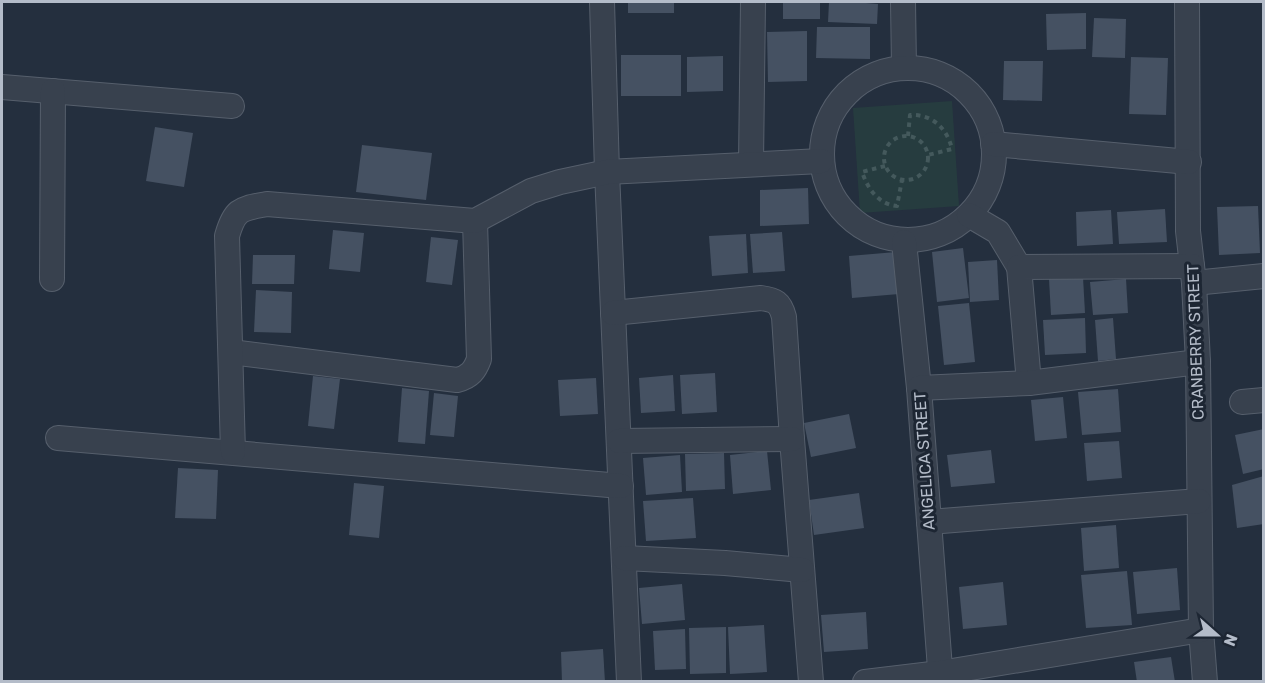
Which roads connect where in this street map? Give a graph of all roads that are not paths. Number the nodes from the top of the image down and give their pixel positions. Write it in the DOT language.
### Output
graph roads {
  1 [pos="602,2"];
  2 [pos="753,2"];
  3 [pos="903,2"];
  4 [pos="1187,2"];
  5 [pos="904,68"];
  6 [pos="2,87"];
  7 [pos="53,91"];
  8 [pos="232,106"];
  9 [pos="993,144"];
  10 [pos="821,160"];
  11 [pos="1189,162"];
  12 [pos="751,164"];
  13 [pos="607,172"];
  14 [pos="969,215"];
  15 [pos="475,221"];
  16 [pos="904,242"];
  17 [pos="1019,267"];
  18 [pos="1193,274"];
  19 [pos="1263,276"];
  20 [pos="52,279"];
  21 [pos="613,313"];
  22 [pos="231,352"];
  23 [pos="1198,362"];
  24 [pos="1029,383"];
  25 [pos="919,388"];
  26 [pos="58,438"];
  27 [pos="792,439"];
  28 [pos="619,441"];
  29 [pos="233,452"];
  30 [pos="621,486"];
  31 [pos="1199,501"];
  32 [pos="929,522"];
  33 [pos="624,558"];
  34 [pos="802,570"];
  35 [pos="1201,630"];
  36 [pos="940,677"];
  37 [pos="630,681"];
  38 [pos="811,681"];
  39 [pos="865,681"];
  40 [pos="1205,681"];
  1 -- 13 [label="street"];
  2 -- 12 [label="street"];
  3 -- 5 [label="street"];
  4 -- 11 [label="street, CRANBERRY STREET"];
  5 -- 9 [label="street"];
  5 -- 10 [label="street"];
  6 -- 7 [label="street"];
  7 -- 8 [label="street"];
  7 -- 20 [label="street"];
  9 -- 11 [label="street"];
  9 -- 14 [label="street"];
  10 -- 12 [label="street"];
  10 -- 16 [label="street"];
  11 -- 18 [label="street, CRANBERRY STREET"];
  12 -- 13 [label="street"];
  13 -- 15 [label="street"];
  13 -- 21 [label="street"];
  14 -- 16 [label="street"];
  14 -- 17 [label="street"];
  15 -- 22 [label="street"];
  15 -- 22 [label="street"];
  16 -- 25 [label="street, ANGELICA STREET"];
  17 -- 18 [label="street"];
  17 -- 24 [label="street"];
  18 -- 19 [label="street"];
  18 -- 23 [label="street, CRANBERRY STREET"];
  21 -- 27 [label="street"];
  21 -- 28 [label="street"];
  22 -- 29 [label="street"];
  23 -- 24 [label="street"];
  23 -- 31 [label="street, CRANBERRY STREET"];
  24 -- 25 [label="street"];
  25 -- 32 [label="street, ANGELICA STREET"];
  26 -- 29 [label="street"];
  27 -- 28 [label="street"];
  27 -- 34 [label="street"];
  28 -- 30 [label="street"];
  29 -- 30 [label="street"];
  30 -- 33 [label="street"];
  31 -- 32 [label="street"];
  31 -- 35 [label="street, CRANBERRY STREET"];
  32 -- 36 [label="street, ANGELICA STREET"];
  33 -- 34 [label="street"];
  33 -- 37 [label="street"];
  34 -- 38 [label="street"];
  35 -- 36 [label="street"];
  35 -- 40 [label="street, CRANBERRY STREET"];
  36 -- 39 [label="street"];
}
